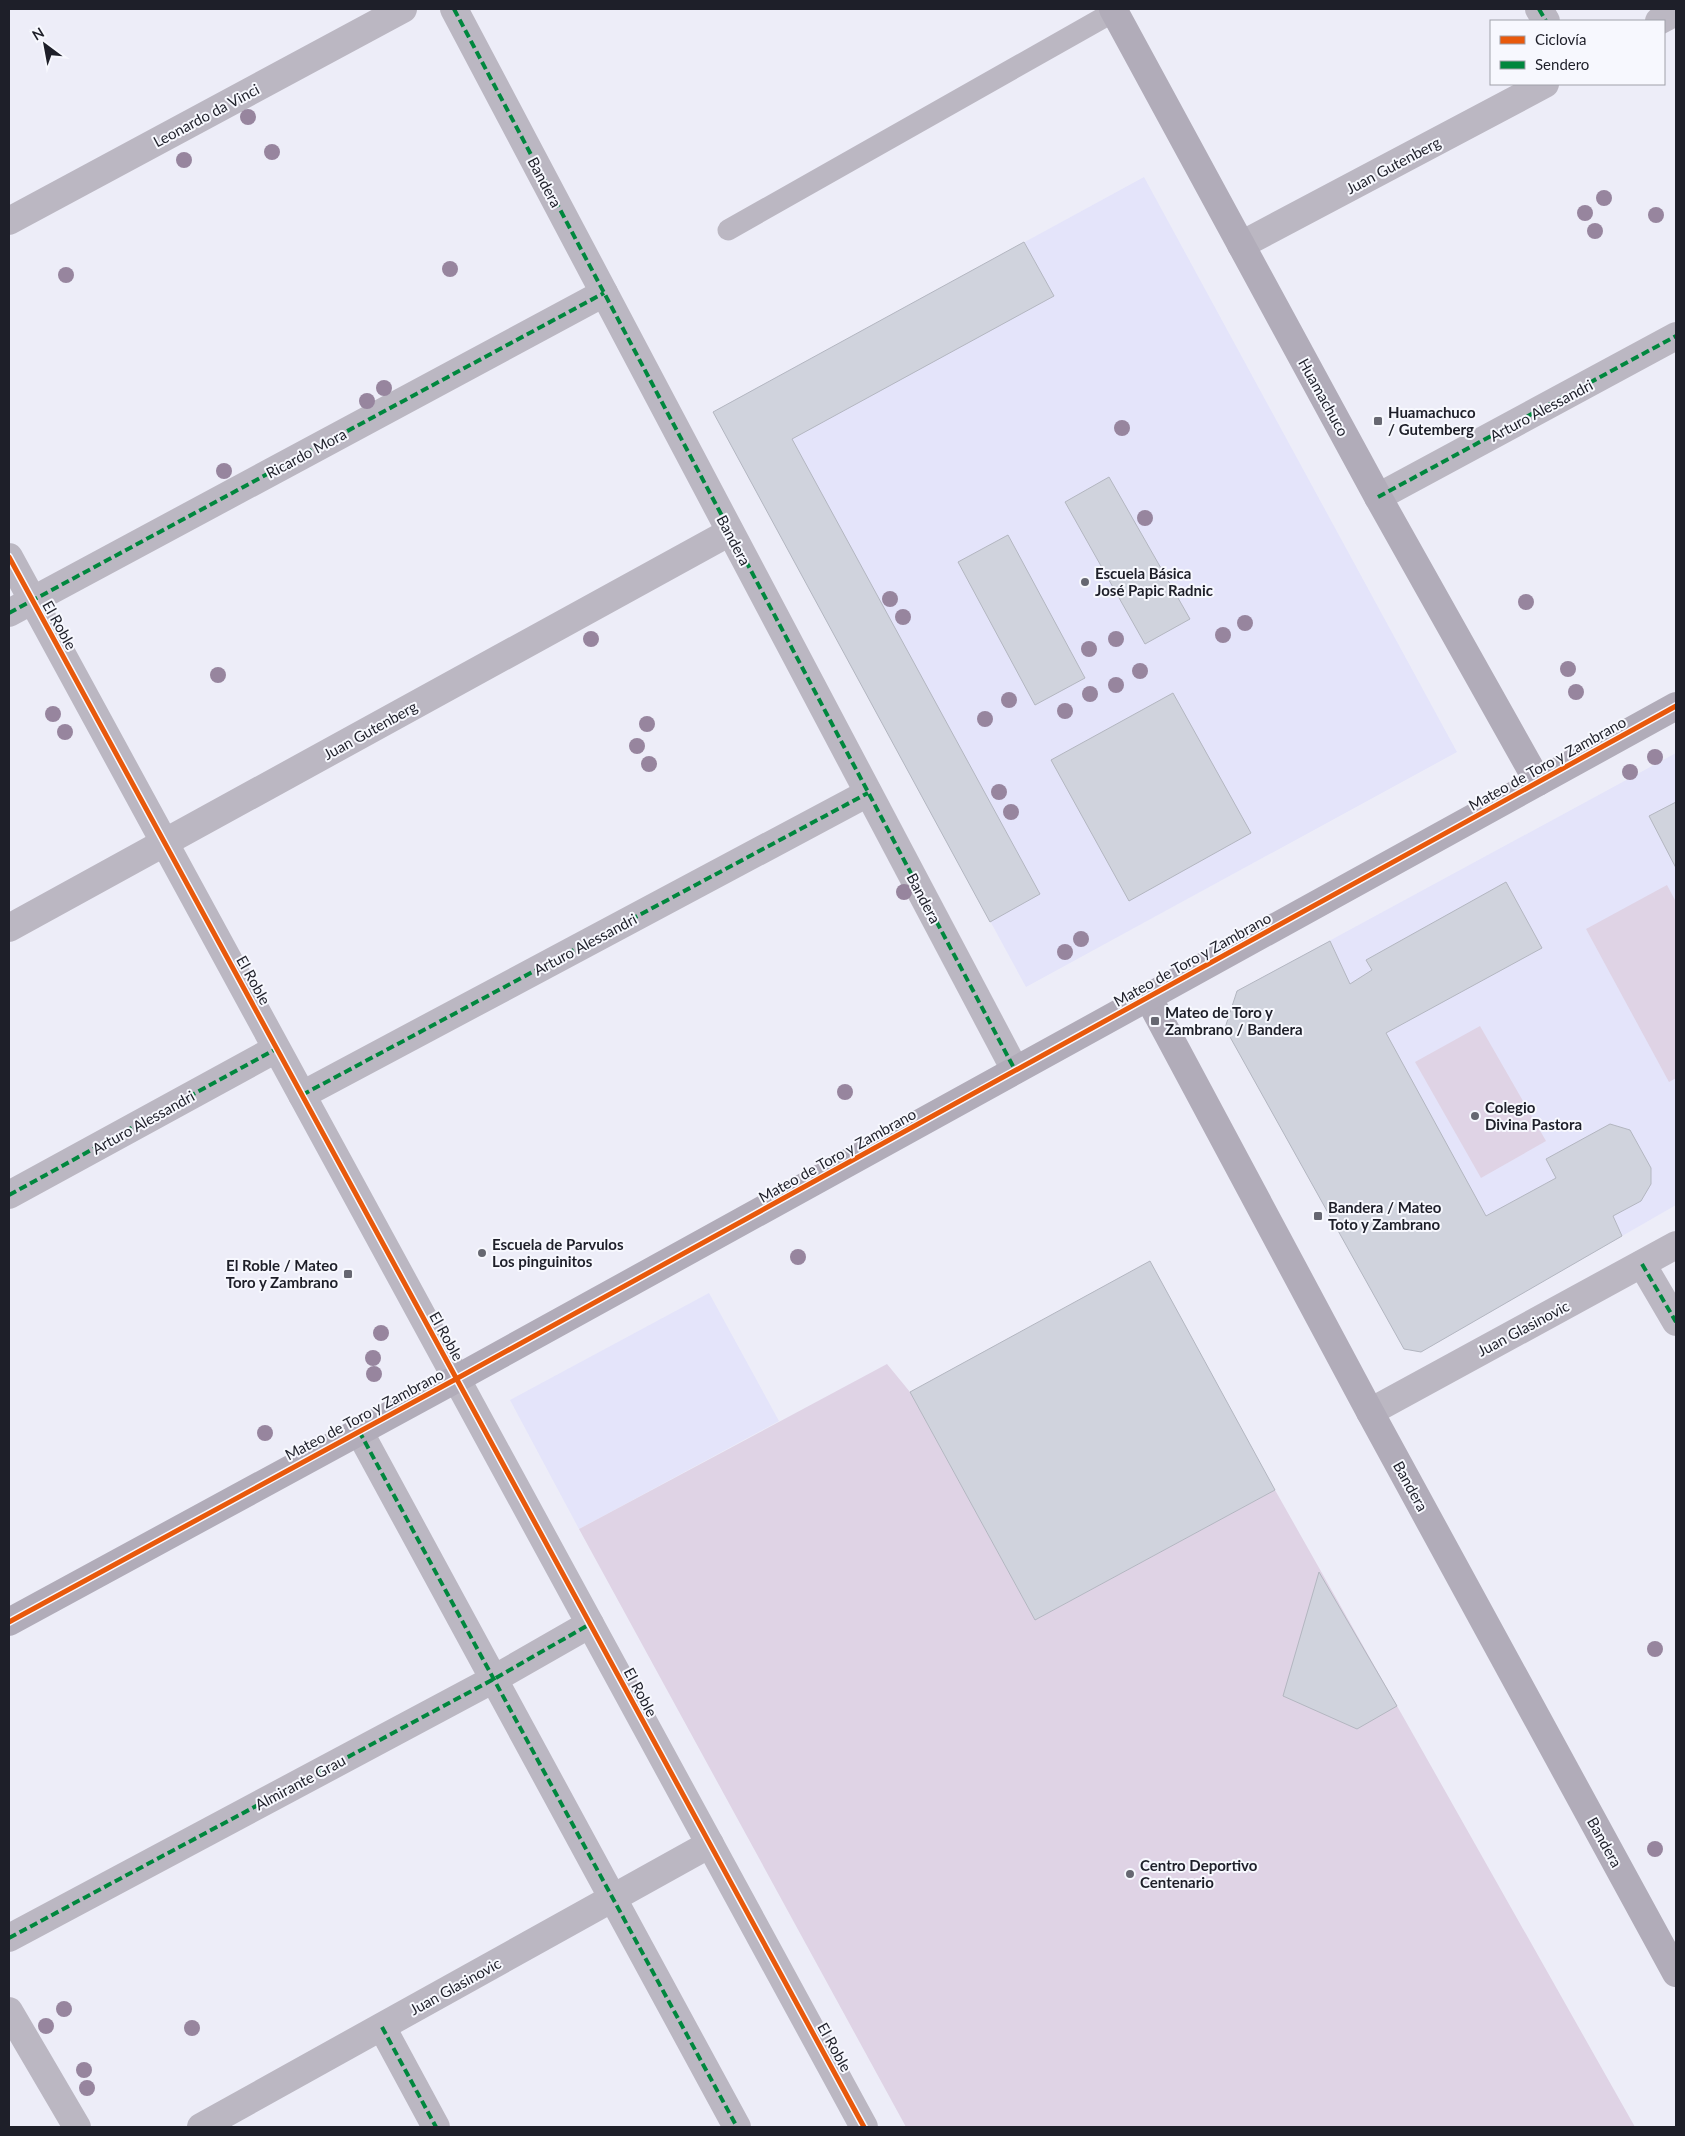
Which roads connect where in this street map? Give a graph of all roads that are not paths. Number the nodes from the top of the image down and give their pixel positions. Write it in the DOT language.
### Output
graph roads {
  1 [pos="403,9"];
  2 [pos="454,9"];
  3 [pos="1539,9"];
  4 [pos="1114,10"];
  5 [pos="1676,12"];
  6 [pos="1545,20"];
  7 [pos="1661,20"];
  8 [pos="1543,85"];
  9 [pos="9,221"];
  10 [pos="728,230"];
  11 [pos="1241,246"];
  12 [pos="604,293"];
  13 [pos="1676,336"];
  14 [pos="1378,497"];
  15 [pos="730,532"];
  16 [pos="9,557"];
  17 [pos="32,600"];
  18 [pos="9,613"];
  19 [pos="1676,706"];
  20 [pos="1538,782"];
  21 [pos="868,793"];
  22 [pos="165,843"];
  23 [pos="9,928"];
  24 [pos="1148,997"];
  25 [pos="276,1048"];
  26 [pos="1016,1070"];
  27 [pos="302,1095"];
  28 [pos="9,1195"];
  29 [pos="1676,1245"];
  30 [pos="1642,1264"];
  31 [pos="1676,1322"];
  32 [pos="456,1379"];
  33 [pos="1370,1412"];
  34 [pos="359,1431"];
  35 [pos="9,1622"];
  36 [pos="590,1624"];
  37 [pos="494,1679"];
  38 [pos="710,1844"];
  39 [pos="613,1898"];
  40 [pos="9,1938"];
  41 [pos="1674,1966"];
  42 [pos="9,2011"];
  43 [pos="382,2027"];
  44 [pos="77,2127"];
  45 [pos="200,2127"];
  46 [pos="436,2127"];
  47 [pos="738,2127"];
  48 [pos="864,2127"];
  1 -- 9 [label="street, Leonardo da Vinci"];
  2 -- 12 [label="street, Bandera"];
  3 -- 6 [label="street"];
  4 -- 10 [label="lane"];
  4 -- 11 [label="street, Huamachuco"];
  5 -- 7 [label="street"];
  8 -- 11 [label="street, Juan Gutenberg"];
  11 -- 14 [label="street, Huamachuco"];
  12 -- 15 [label="street, Bandera"];
  12 -- 17 [label="street, Ricardo Mora"];
  13 -- 14 [label="street, Arturo Alessandri"];
  14 -- 20 [label="street, Huamachuco"];
  15 -- 21 [label="street, Bandera"];
  15 -- 22 [label="street, Juan Gutenberg"];
  16 -- 17 [label="street, El Roble"];
  17 -- 18 [label="street, Ricardo Mora"];
  17 -- 22 [label="street, El Roble"];
  19 -- 20 [label="street, Mateo de Toro y Zambrano"];
  20 -- 24 [label="street, Mateo de Toro y Zambrano"];
  21 -- 26 [label="street, Bandera"];
  21 -- 27 [label="street, Arturo Alessandri"];
  22 -- 23 [label="street, Juan Gutenberg"];
  22 -- 25 [label="street, El Roble"];
  24 -- 26 [label="street, Mateo de Toro y Zambrano"];
  24 -- 33 [label="street, Bandera"];
  25 -- 27 [label="street, El Roble"];
  25 -- 28 [label="street, Arturo Alessandri"];
  26 -- 32 [label="street, Mateo de Toro y Zambrano"];
  27 -- 32 [label="street, El Roble"];
  29 -- 30 [label="street, Juan Glasinovic"];
  30 -- 31 [label="street"];
  30 -- 33 [label="street, Juan Glasinovic"];
  32 -- 34 [label="street, Mateo de Toro y Zambrano"];
  32 -- 36 [label="street, El Roble"];
  33 -- 41 [label="street, Bandera"];
  34 -- 35 [label="street, Mateo de Toro y Zambrano"];
  34 -- 37 [label="street"];
  36 -- 37 [label="street, Almirante Grau"];
  36 -- 38 [label="street, El Roble"];
  37 -- 39 [label="street"];
  37 -- 40 [label="street, Almirante Grau"];
  38 -- 39 [label="street, Juan Glasinovic"];
  38 -- 48 [label="street, El Roble"];
  39 -- 43 [label="street, Juan Glasinovic"];
  39 -- 47 [label="street"];
  42 -- 44 [label="street"];
  43 -- 45 [label="street, Juan Glasinovic"];
  43 -- 46 [label="street"];
}
